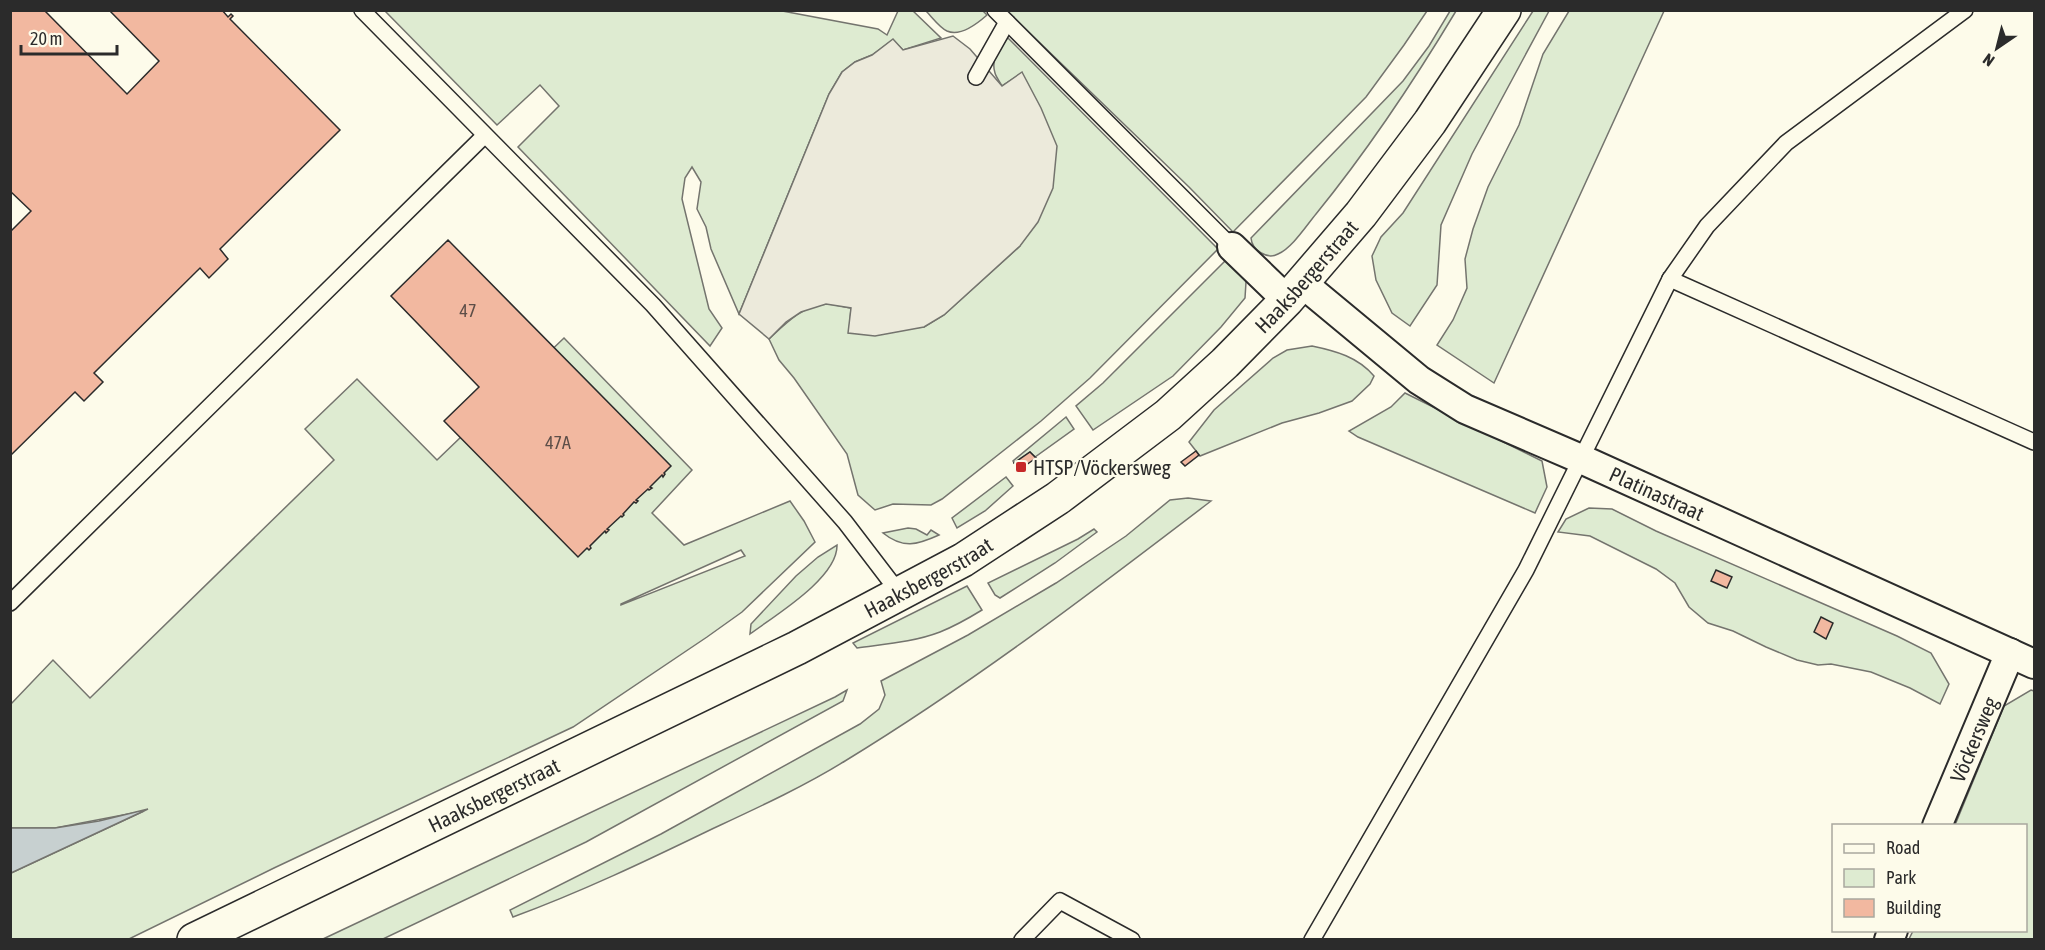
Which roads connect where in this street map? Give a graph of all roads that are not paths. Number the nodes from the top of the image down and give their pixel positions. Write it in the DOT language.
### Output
graph roads {
  1 [pos="362,10"];
  2 [pos="995,10"];
  3 [pos="1504,10"];
  4 [pos="1965,10"];
  5 [pos="1007,22"];
  6 [pos="976,77"];
  7 [pos="484,136"];
  8 [pos="1232,247"];
  9 [pos="1670,279"];
  10 [pos="1294,291"];
  11 [pos="2034,442"];
  12 [pos="1581,459"];
  13 [pos="900,594"];
  14 [pos="10,603"];
  15 [pos="2022,658"];
  16 [pos="1938,824"];
  17 [pos="194,939"];
  18 [pos="1022,939"];
  19 [pos="1132,939"];
  20 [pos="1312,939"];
  1 -- 7 [label="lane"];
  2 -- 5 [label="lane"];
  3 -- 10 [label="main road, Haaksbergerstraat"];
  4 -- 9 [label="lane"];
  5 -- 6 [label="lane"];
  5 -- 8 [label="lane"];
  7 -- 13 [label="lane"];
  7 -- 14 [label="lane"];
  8 -- 10 [label="street, Platinastraat"];
  9 -- 11 [label="lane"];
  9 -- 12 [label="lane"];
  10 -- 12 [label="street, Platinastraat"];
  10 -- 13 [label="main road, Haaksbergerstraat"];
  12 -- 15 [label="street, Platinastraat"];
  12 -- 20 [label="lane"];
  13 -- 17 [label="main road, Haaksbergerstraat"];
  15 -- 16 [label="street, Vöckersweg"];
  18 -- 19 [label="lane"];
}
